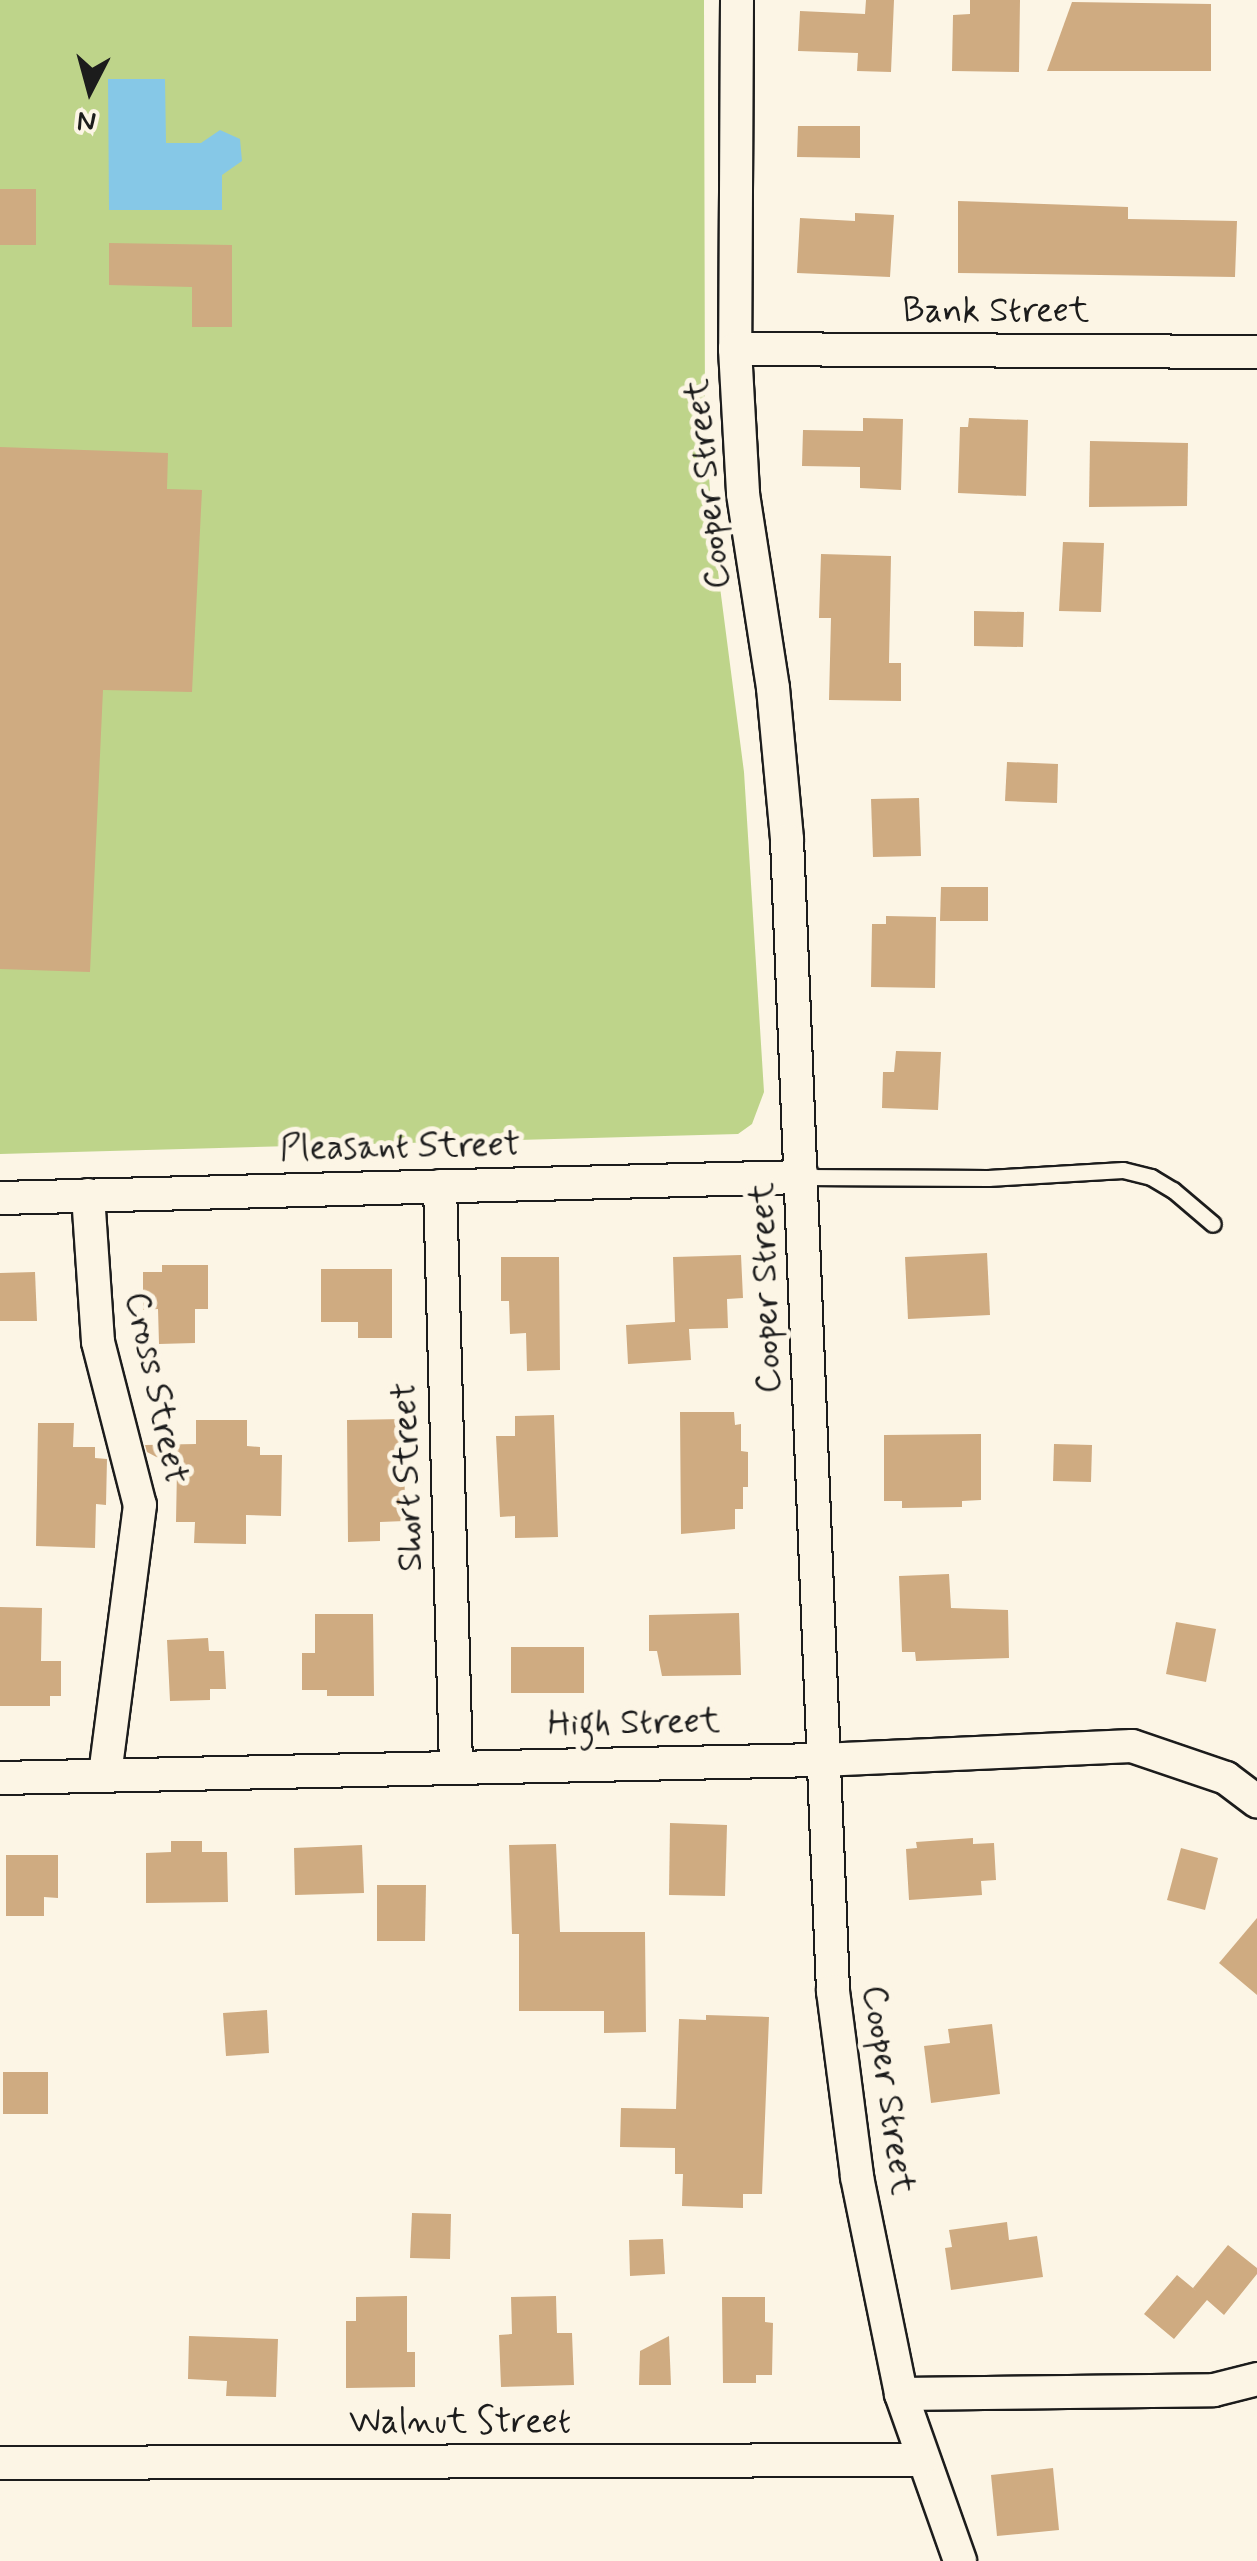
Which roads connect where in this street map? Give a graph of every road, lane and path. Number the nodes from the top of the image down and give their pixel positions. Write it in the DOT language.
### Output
graph roads {
  1 [pos="737,0"];
  2 [pos="735,349"];
  3 [pos="1257,352"];
  4 [pos="803,1177"];
  5 [pos="440,1186"];
  6 [pos="88,1195"];
  7 [pos="0,1198"];
  8 [pos="1213,1224"];
  9 [pos="821,1760"];
  10 [pos="456,1766"];
  11 [pos="106,1776"];
  12 [pos="0,1778"];
  13 [pos="1257,1801"];
  14 [pos="1257,2379"];
  15 [pos="901,2394"];
  16 [pos="921,2460"];
  17 [pos="0,2463"];
  18 [pos="960,2561"];
  1 -- 2 [label="street, Cooper Street"];
  2 -- 3 [label="street, Bank Street"];
  2 -- 4 [label="street, Cooper Street"];
  4 -- 5 [label="street, Pleasant Street"];
  4 -- 8 [label="lane"];
  4 -- 9 [label="street, Cooper Street"];
  5 -- 6 [label="street, Pleasant Street"];
  5 -- 10 [label="street, Short Street"];
  6 -- 7 [label="street, Pleasant Street"];
  6 -- 11 [label="street, Cross Street"];
  9 -- 10 [label="street, High Street"];
  9 -- 13 [label="street, High Street"];
  9 -- 15 [label="street, Cooper Street"];
  10 -- 11 [label="street, High Street"];
  11 -- 12 [label="street, High Street"];
  14 -- 15 [label="street"];
  15 -- 16 [label="street, Cooper Street"];
  16 -- 17 [label="street, Walnut Street"];
  16 -- 18 [label="street, Cooper Street"];
}
